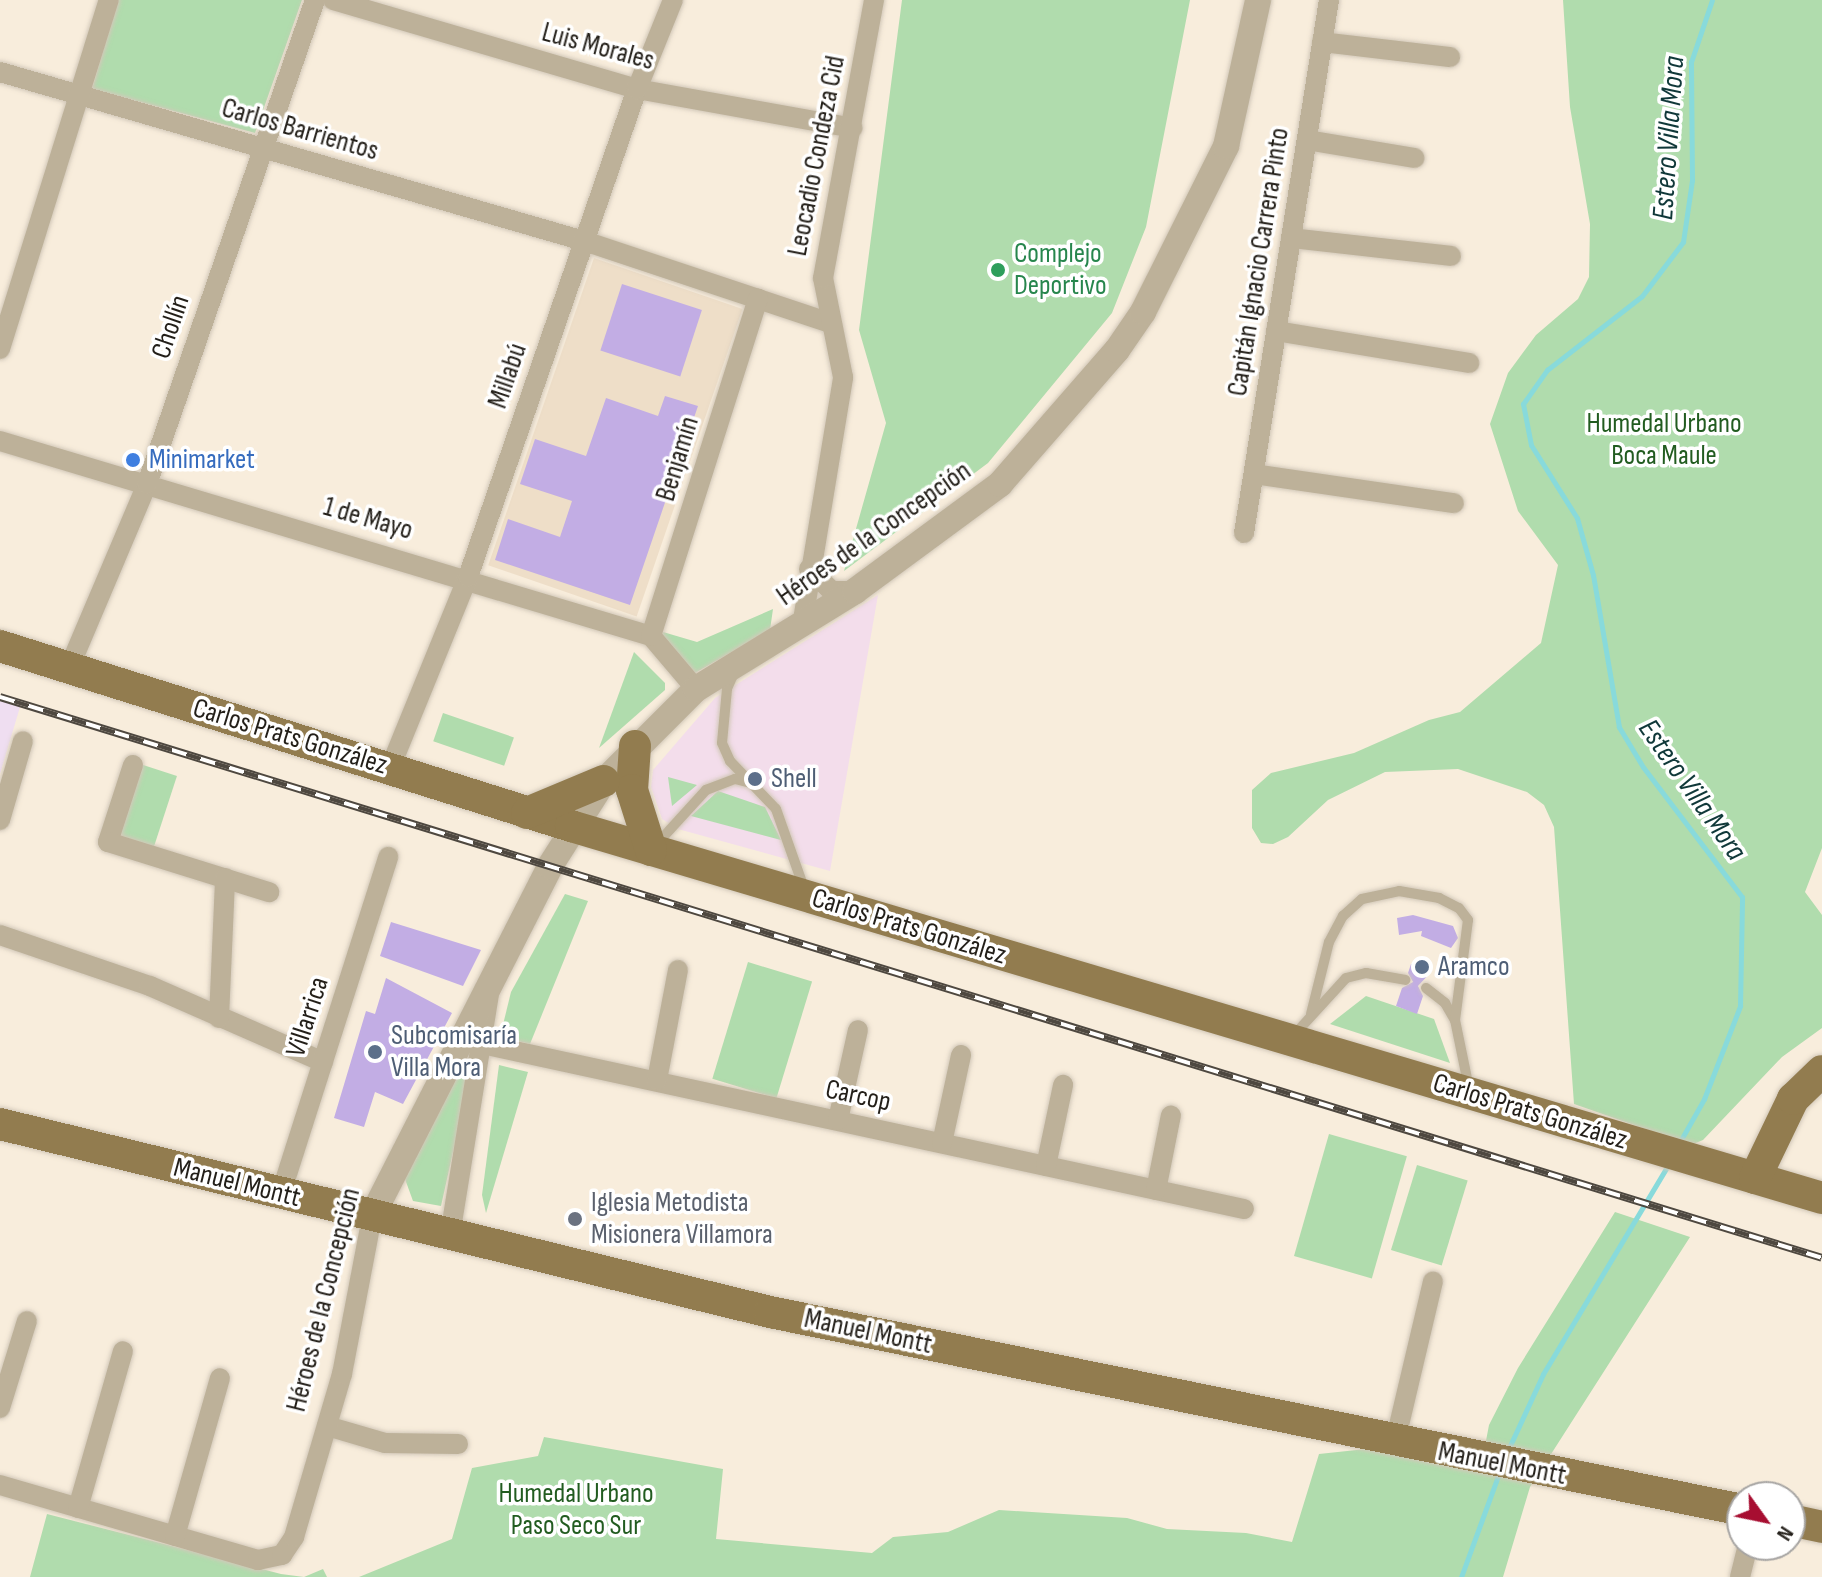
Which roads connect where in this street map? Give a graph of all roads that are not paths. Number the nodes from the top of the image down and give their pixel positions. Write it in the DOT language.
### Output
graph roads {
  1 [pos="109,0"];
  2 [pos="315,0"];
  3 [pos="333,0"];
  4 [pos="673,0"];
  5 [pos="874,0"];
  6 [pos="1258,0"];
  7 [pos="1329,0"];
  8 [pos="1322,42"];
  9 [pos="1450,57"];
  10 [pos="0,72"];
  11 [pos="637,89"];
  12 [pos="79,95"];
  13 [pos="853,128"];
  14 [pos="1307,140"];
  15 [pos="263,149"];
  16 [pos="1415,158"];
  17 [pos="1291,238"];
  18 [pos="584,241"];
  19 [pos="1451,256"];
  20 [pos="758,299"];
  21 [pos="830,323"];
  22 [pos="1276,331"];
  23 [pos="0,349"];
  24 [pos="1469,363"];
  25 [pos="0,441"];
  26 [pos="1254,474"];
  27 [pos="147,484"];
  28 [pos="1454,503"];
  29 [pos="1244,533"];
  30 [pos="809,569"];
  31 [pos="468,577"];
  32 [pos="855,591"];
  33 [pos="802,626"];
  34 [pos="651,636"];
  35 [pos="0,646"];
  36 [pos="740,660"];
  37 [pos="69,668"];
  38 [pos="696,689"];
  39 [pos="23,741"];
  40 [pos="635,746"];
  41 [pos="133,765"];
  42 [pos="390,768"];
  43 [pos="604,781"];
  44 [pos="753,783"];
  45 [pos="527,813"];
  46 [pos="0,820"];
  47 [pos="571,826"];
  48 [pos="651,850"];
  49 [pos="388,857"];
  50 [pos="225,878"];
  51 [pos="269,892"];
  52 [pos="806,896"];
  53 [pos="0,935"];
  54 [pos="678,970"];
  55 [pos="1405,980"];
  56 [pos="1426,988"];
  57 [pos="1311,1014"];
  58 [pos="219,1018"];
  59 [pos="1455,1020"];
  60 [pos="858,1030"];
  61 [pos="1290,1040"];
  62 [pos="472,1041"];
  63 [pos="961,1055"];
  64 [pos="323,1062"];
  65 [pos="1822,1071"];
  66 [pos="657,1080"];
  67 [pos="1063,1085"];
  68 [pos="1470,1094"];
  69 [pos="1171,1115"];
  70 [pos="838,1120"];
  71 [pos="0,1124"];
  72 [pos="942,1143"];
  73 [pos="1046,1166"];
  74 [pos="1755,1178"];
  75 [pos="1156,1190"];
  76 [pos="281,1193"];
  77 [pos="1822,1198"];
  78 [pos="1244,1209"];
  79 [pos="372,1216"];
  80 [pos="450,1235"];
  81 [pos="1433,1281"];
  82 [pos="27,1321"];
  83 [pos="123,1351"];
  84 [pos="220,1378"];
  85 [pos="0,1408"];
  86 [pos="327,1426"];
  87 [pos="1395,1442"];
  88 [pos="458,1444"];
  89 [pos="0,1485"];
  90 [pos="1726,1507"];
  91 [pos="78,1508"];
  92 [pos="175,1536"];
  1 -- 12 [label="street"];
  2 -- 15 [label="street, Chollín"];
  3 -- 11 [label="street, Luis Morales"];
  4 -- 11 [label="street, Millabú"];
  5 -- 13 [label="street, Leocadio Condeza Cid"];
  6 -- 32 [label="street, Héroes de la Concepción"];
  7 -- 8 [label="street, Capitán Ignacio Carrera Pinto"];
  8 -- 9 [label="street"];
  8 -- 14 [label="street, Capitán Ignacio Carrera Pinto"];
  10 -- 12 [label="street, Carlos Barrientos"];
  11 -- 13 [label="street, Luis Morales"];
  11 -- 18 [label="street, Millabú"];
  12 -- 15 [label="street, Carlos Barrientos"];
  12 -- 23 [label="street"];
  13 -- 21 [label="street, Leocadio Condeza Cid"];
  14 -- 16 [label="street"];
  14 -- 17 [label="street, Capitán Ignacio Carrera Pinto"];
  15 -- 18 [label="street, Carlos Barrientos"];
  15 -- 27 [label="street, Chollín"];
  17 -- 19 [label="street"];
  17 -- 22 [label="street, Capitán Ignacio Carrera Pinto"];
  18 -- 20 [label="street, Carlos Barrientos"];
  18 -- 31 [label="street, Millabú"];
  20 -- 21 [label="street, Carlos Barrientos"];
  20 -- 34 [label="street, Benjamín"];
  21 -- 30 [label="street, Leocadio Condeza Cid"];
  22 -- 24 [label="street"];
  22 -- 26 [label="street, Capitán Ignacio Carrera Pinto"];
  25 -- 27 [label="street, 1 de Mayo"];
  26 -- 28 [label="street"];
  26 -- 29 [label="street, Capitán Ignacio Carrera Pinto"];
  27 -- 31 [label="street, 1 de Mayo"];
  27 -- 37 [label="street, Chollín"];
  30 -- 32 [label="street"];
  30 -- 33 [label="street, Leocadio Condeza Cid"];
  31 -- 34 [label="street, 1 de Mayo"];
  31 -- 42 [label="street, Millabú"];
  32 -- 33 [label="street, Héroes de la Concepción"];
  33 -- 36 [label="street, Héroes de la Concepción"];
  34 -- 38 [label="street"];
  35 -- 37 [label="main road, Carlos Prats González"];
  36 -- 38 [label="street, Héroes de la Concepción"];
  36 -- 44 [label="lane"];
  37 -- 42 [label="main road, Carlos Prats González"];
  38 -- 40 [label="street, Héroes de la Concepción"];
  39 -- 46 [label="street"];
  40 -- 43 [label="street, Héroes de la Concepción"];
  40 -- 48 [label="main road"];
  41 -- 50 [label="street"];
  42 -- 45 [label="main road, Carlos Prats González"];
  43 -- 45 [label="main road"];
  43 -- 47 [label="street, Héroes de la Concepción"];
  44 -- 48 [label="lane"];
  44 -- 52 [label="lane"];
  45 -- 47 [label="main road, Carlos Prats González"];
  47 -- 48 [label="main road, Carlos Prats González"];
  47 -- 62 [label="street, Héroes de la Concepción"];
  48 -- 52 [label="main road, Carlos Prats González"];
  49 -- 64 [label="street, Villarrica"];
  50 -- 51 [label="street"];
  50 -- 58 [label="street"];
  52 -- 61 [label="main road, Carlos Prats González"];
  53 -- 58 [label="street"];
  54 -- 66 [label="street"];
  55 -- 57 [label="lane"];
  56 -- 59 [label="lane"];
  57 -- 59 [label="lane"];
  57 -- 61 [label="lane"];
  58 -- 64 [label="street"];
  59 -- 68 [label="lane"];
  60 -- 70 [label="street"];
  61 -- 68 [label="main road, Carlos Prats González"];
  62 -- 66 [label="street, Carcop"];
  62 -- 79 [label="street, Héroes de la Concepción"];
  62 -- 80 [label="street, Héroes de la Concepción"];
  63 -- 72 [label="street"];
  64 -- 76 [label="street, Villarrica"];
  65 -- 74 [label="main road"];
  66 -- 70 [label="street, Carcop"];
  67 -- 73 [label="street"];
  68 -- 74 [label="main road, Carlos Prats González"];
  69 -- 75 [label="street"];
  70 -- 72 [label="street, Carcop"];
  71 -- 76 [label="main road, Manuel Montt"];
  72 -- 73 [label="street, Carcop"];
  73 -- 75 [label="street, Carcop"];
  74 -- 77 [label="main road, Carlos Prats González"];
  75 -- 78 [label="street, Carcop"];
  76 -- 79 [label="main road, Manuel Montt"];
  79 -- 80 [label="main road, Manuel Montt"];
  79 -- 86 [label="street, Héroes de la Concepción"];
  80 -- 87 [label="main road, Manuel Montt"];
  81 -- 87 [label="street"];
  82 -- 85 [label="street"];
  83 -- 91 [label="street"];
  84 -- 92 [label="street"];
  86 -- 88 [label="street"];
  86 -- 92 [label="street, Héroes de la Concepción"];
  87 -- 90 [label="main road, Manuel Montt"];
  89 -- 91 [label="street"];
  91 -- 92 [label="street"];
}
